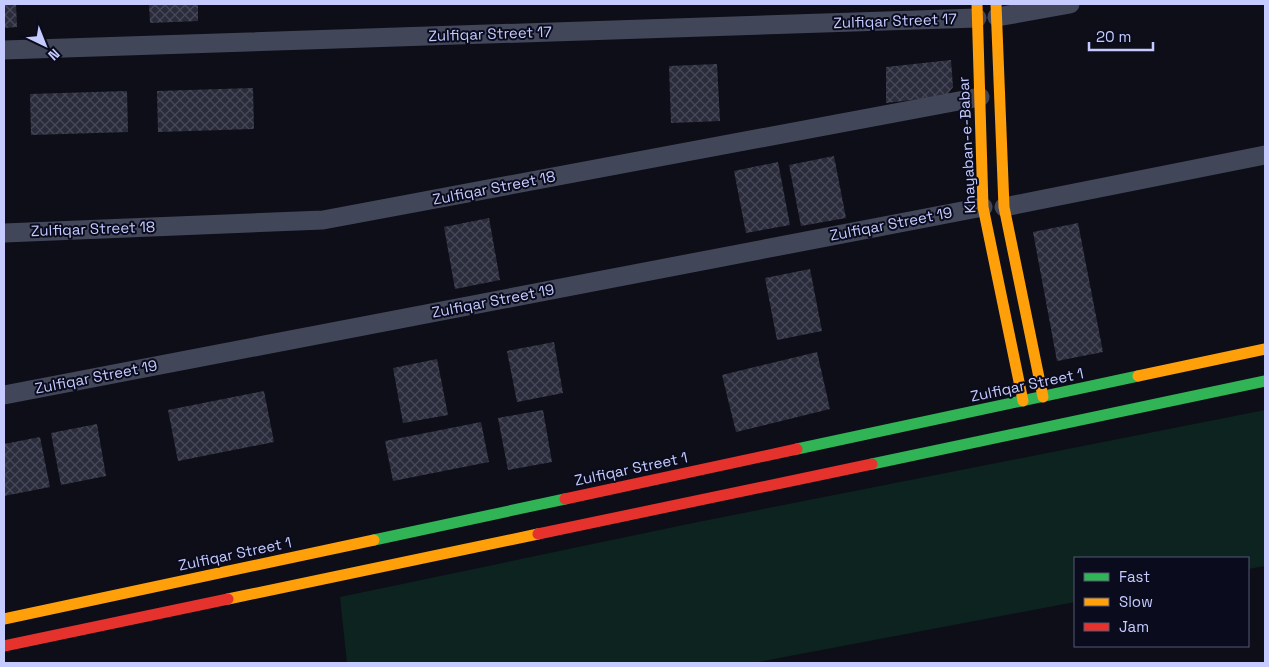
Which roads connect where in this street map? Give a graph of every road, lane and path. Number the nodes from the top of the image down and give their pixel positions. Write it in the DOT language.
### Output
graph roads {
  1 [pos="1070,4"];
  2 [pos="996,10"];
  3 [pos="977,11"];
  4 [pos="4,50"];
  5 [pos="980,97"];
  6 [pos="1265,155"];
  7 [pos="983,207"];
  8 [pos="1004,207"];
  9 [pos="4,233"];
  10 [pos="1265,349"];
  11 [pos="1265,381"];
  12 [pos="4,395"];
  13 [pos="1043,397"];
  14 [pos="1023,401"];
  15 [pos="4,619"];
  16 [pos="4,646"];
  1 -- 2 [label="street"];
  2 -- 8 [label="main road"];
  3 -- 4 [label="street, Zulfiqar Street 17"];
  3 -- 5 [label="main road, Khayaban-e-Babar"];
  5 -- 7 [label="main road, Khayaban-e-Babar"];
  5 -- 9 [label="street, Zulfiqar Street 18"];
  6 -- 8 [label="street"];
  7 -- 12 [label="street, Zulfiqar Street 19"];
  7 -- 14 [label="main road, Khayaban-e-Babar"];
  8 -- 13 [label="main road"];
  10 -- 13 [label="main road, Zulfiqar Street 1"];
  11 -- 16 [label="main road"];
  13 -- 14 [label="main road, Zulfiqar Street 1"];
  14 -- 15 [label="main road, Zulfiqar Street 1"];
}
